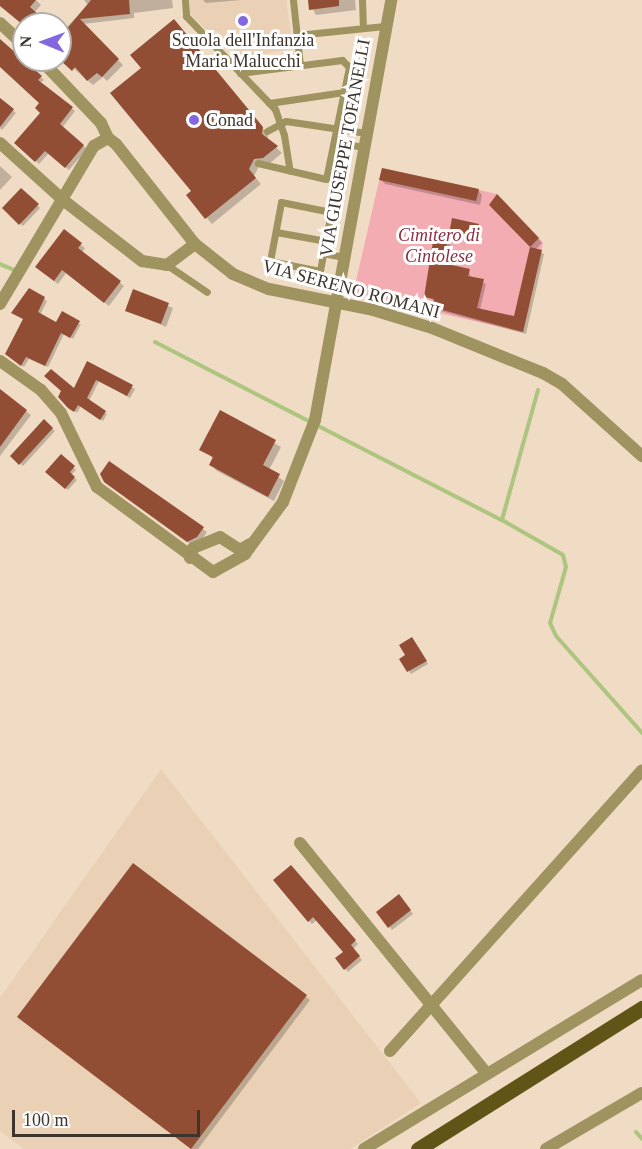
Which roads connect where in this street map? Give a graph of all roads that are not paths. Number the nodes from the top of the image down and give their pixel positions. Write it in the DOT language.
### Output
graph roads {
  1 [pos="184,0"];
  2 [pos="293,0"];
  3 [pos="362,0"];
  4 [pos="391,0"];
  5 [pos="0,23"];
  6 [pos="385,26"];
  7 [pos="363,27"];
  8 [pos="12,34"];
  9 [pos="297,35"];
  10 [pos="300,65"];
  11 [pos="52,72"];
  12 [pos="240,74"];
  13 [pos="344,92"];
  14 [pos="269,103"];
  15 [pos="280,123"];
  16 [pos="338,129"];
  17 [pos="267,131"];
  18 [pos="366,133"];
  19 [pos="108,138"];
  20 [pos="335,142"];
  21 [pos="0,143"];
  22 [pos="363,147"];
  23 [pos="258,164"];
  24 [pos="290,171"];
  25 [pos="63,200"];
  26 [pos="276,232"];
  27 [pos="326,241"];
  28 [pos="195,244"];
  29 [pos="324,253"];
  30 [pos="344,257"];
  31 [pos="167,265"];
  32 [pos="207,292"];
  33 [pos="336,303"];
  34 [pos="0,304"];
  35 [pos="0,361"];
  36 [pos="642,456"];
  37 [pos="254,542"];
  38 [pos="190,558"];
  39 [pos="642,770"];
  40 [pos="300,843"];
  41 [pos="642,980"];
  42 [pos="431,1005"];
  43 [pos="642,1008"];
  44 [pos="390,1051"];
  45 [pos="486,1073"];
  46 [pos="642,1094"];
  47 [pos="364,1149"];
  48 [pos="418,1149"];
  49 [pos="546,1149"];
  1 -- 12 [label="lane"];
  2 -- 9 [label="lane"];
  3 -- 7 [label="lane"];
  4 -- 6 [label="street, VIA GIUSEPPE TOFANELLI"];
  5 -- 8 [label="street"];
  6 -- 7 [label="lane"];
  6 -- 18 [label="street, VIA GIUSEPPE TOFANELLI"];
  7 -- 9 [label="lane"];
  9 -- 10 [label="lane"];
  10 -- 12 [label="lane"];
  10 -- 13 [label="lane"];
  11 -- 19 [label="street, VIA SERENO ROMANI"];
  12 -- 14 [label="lane"];
  13 -- 14 [label="lane"];
  13 -- 16 [label="lane"];
  14 -- 15 [label="lane"];
  15 -- 16 [label="lane"];
  15 -- 17 [label="lane"];
  15 -- 24 [label="lane"];
  16 -- 18 [label="lane"];
  16 -- 20 [label="lane"];
  18 -- 22 [label="street, VIA GIUSEPPE TOFANELLI"];
  19 -- 25 [label="street"];
  19 -- 28 [label="street, VIA SERENO ROMANI"];
  20 -- 22 [label="lane"];
  20 -- 24 [label="lane"];
  21 -- 25 [label="street"];
  22 -- 30 [label="street, VIA GIUSEPPE TOFANELLI"];
  23 -- 24 [label="lane"];
  25 -- 31 [label="street"];
  25 -- 34 [label="street"];
  26 -- 27 [label="lane"];
  26 -- 27 [label="lane"];
  26 -- 29 [label="lane"];
  27 -- 29 [label="lane"];
  28 -- 31 [label="street"];
  28 -- 33 [label="street, VIA SERENO ROMANI"];
  29 -- 30 [label="lane"];
  30 -- 33 [label="street, VIA GIUSEPPE TOFANELLI"];
  31 -- 32 [label="lane"];
  33 -- 36 [label="street, VIA SERENO ROMANI"];
  33 -- 37 [label="street, VIA GIUSEPPE TOFANELLI"];
  35 -- 38 [label="street"];
  37 -- 38 [label="street, VIA GIUSEPPE TOFANELLI"];
  37 -- 38 [label="street"];
  39 -- 42 [label="street"];
  40 -- 42 [label="street"];
  41 -- 45 [label="street"];
  42 -- 44 [label="street"];
  42 -- 45 [label="street"];
  43 -- 48 [label="main road"];
  45 -- 47 [label="street"];
  46 -- 49 [label="street"];
}
